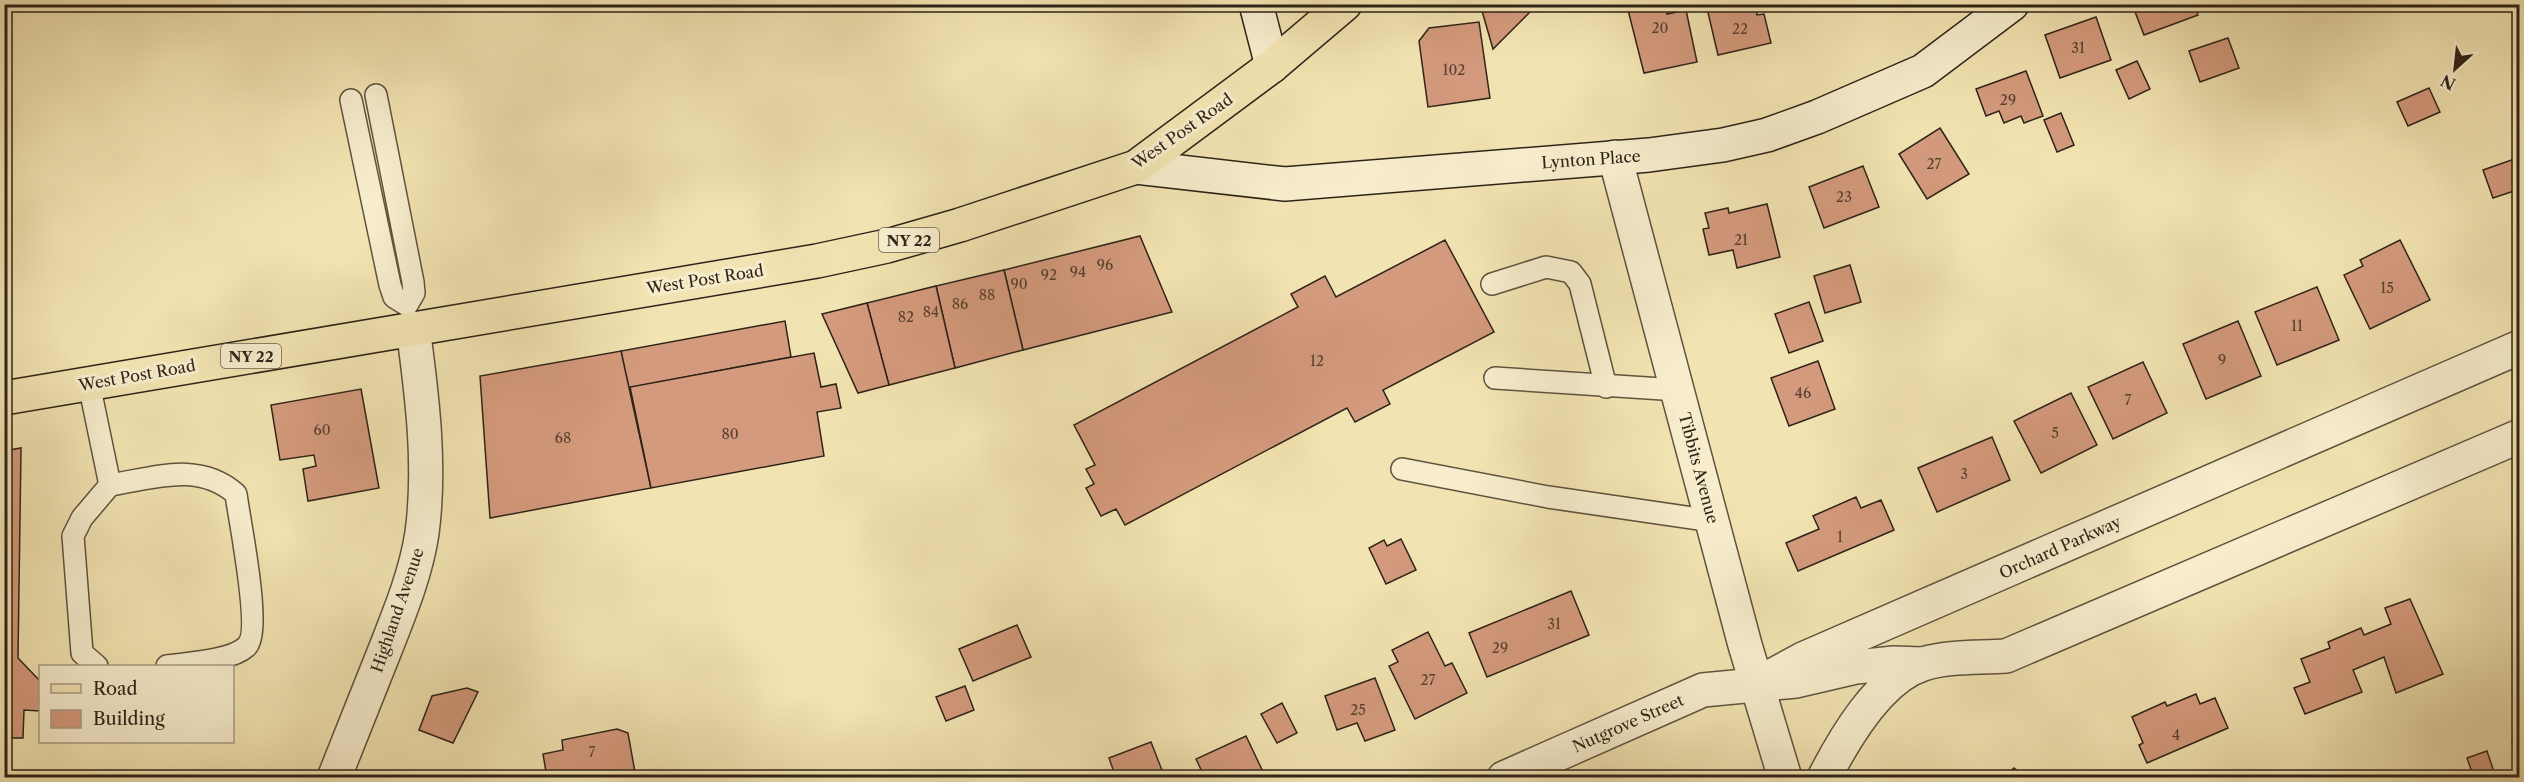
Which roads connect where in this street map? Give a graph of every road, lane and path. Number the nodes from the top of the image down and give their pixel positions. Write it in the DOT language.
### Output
graph roads {
  1 [pos="1256,4"];
  2 [pos="1345,4"];
  3 [pos="2012,4"];
  4 [pos="1272,66"];
  5 [pos="376,95"];
  6 [pos="351,99"];
  7 [pos="1615,158"];
  8 [pos="1136,167"];
  9 [pos="1492,284"];
  10 [pos="410,317"];
  11 [pos="2520,347"];
  12 [pos="1495,378"];
  13 [pos="89,384"];
  14 [pos="1606,387"];
  15 [pos="1678,390"];
  16 [pos="4,398"];
  17 [pos="2520,436"];
  18 [pos="1402,469"];
  19 [pos="110,485"];
  20 [pos="1713,521"];
  21 [pos="1924,664"];
  22 [pos="96,665"];
  23 [pos="173,665"];
  24 [pos="1757,684"];
  25 [pos="334,777"];
  26 [pos="1504,777"];
  27 [pos="1785,777"];
  28 [pos="1824,777"];
  1 -- 4 [label="street"];
  2 -- 4 [label="main road, West Post Road / NY 22"];
  3 -- 7 [label="street, Lynton Place"];
  4 -- 8 [label="main road, West Post Road / NY 22"];
  5 -- 10 [label="lane"];
  6 -- 10 [label="lane"];
  7 -- 8 [label="street, Lynton Place"];
  7 -- 15 [label="street, Tibbits Avenue"];
  8 -- 10 [label="main road, West Post Road / NY 22"];
  9 -- 14 [label="lane"];
  10 -- 13 [label="main road, West Post Road / NY 22"];
  10 -- 25 [label="street, Highland Avenue"];
  11 -- 24 [label="street, Orchard Parkway"];
  12 -- 14 [label="lane"];
  13 -- 16 [label="main road, West Post Road / NY 22"];
  13 -- 19 [label="lane"];
  14 -- 15 [label="lane"];
  15 -- 20 [label="street, Tibbits Avenue"];
  17 -- 21 [label="street"];
  18 -- 20 [label="lane"];
  19 -- 22 [label="lane"];
  19 -- 23 [label="lane"];
  20 -- 24 [label="street, Tibbits Avenue"];
  21 -- 24 [label="street"];
  21 -- 28 [label="street"];
  24 -- 26 [label="street, Nutgrove Street"];
  24 -- 27 [label="street, Tibbits Avenue"];
}
